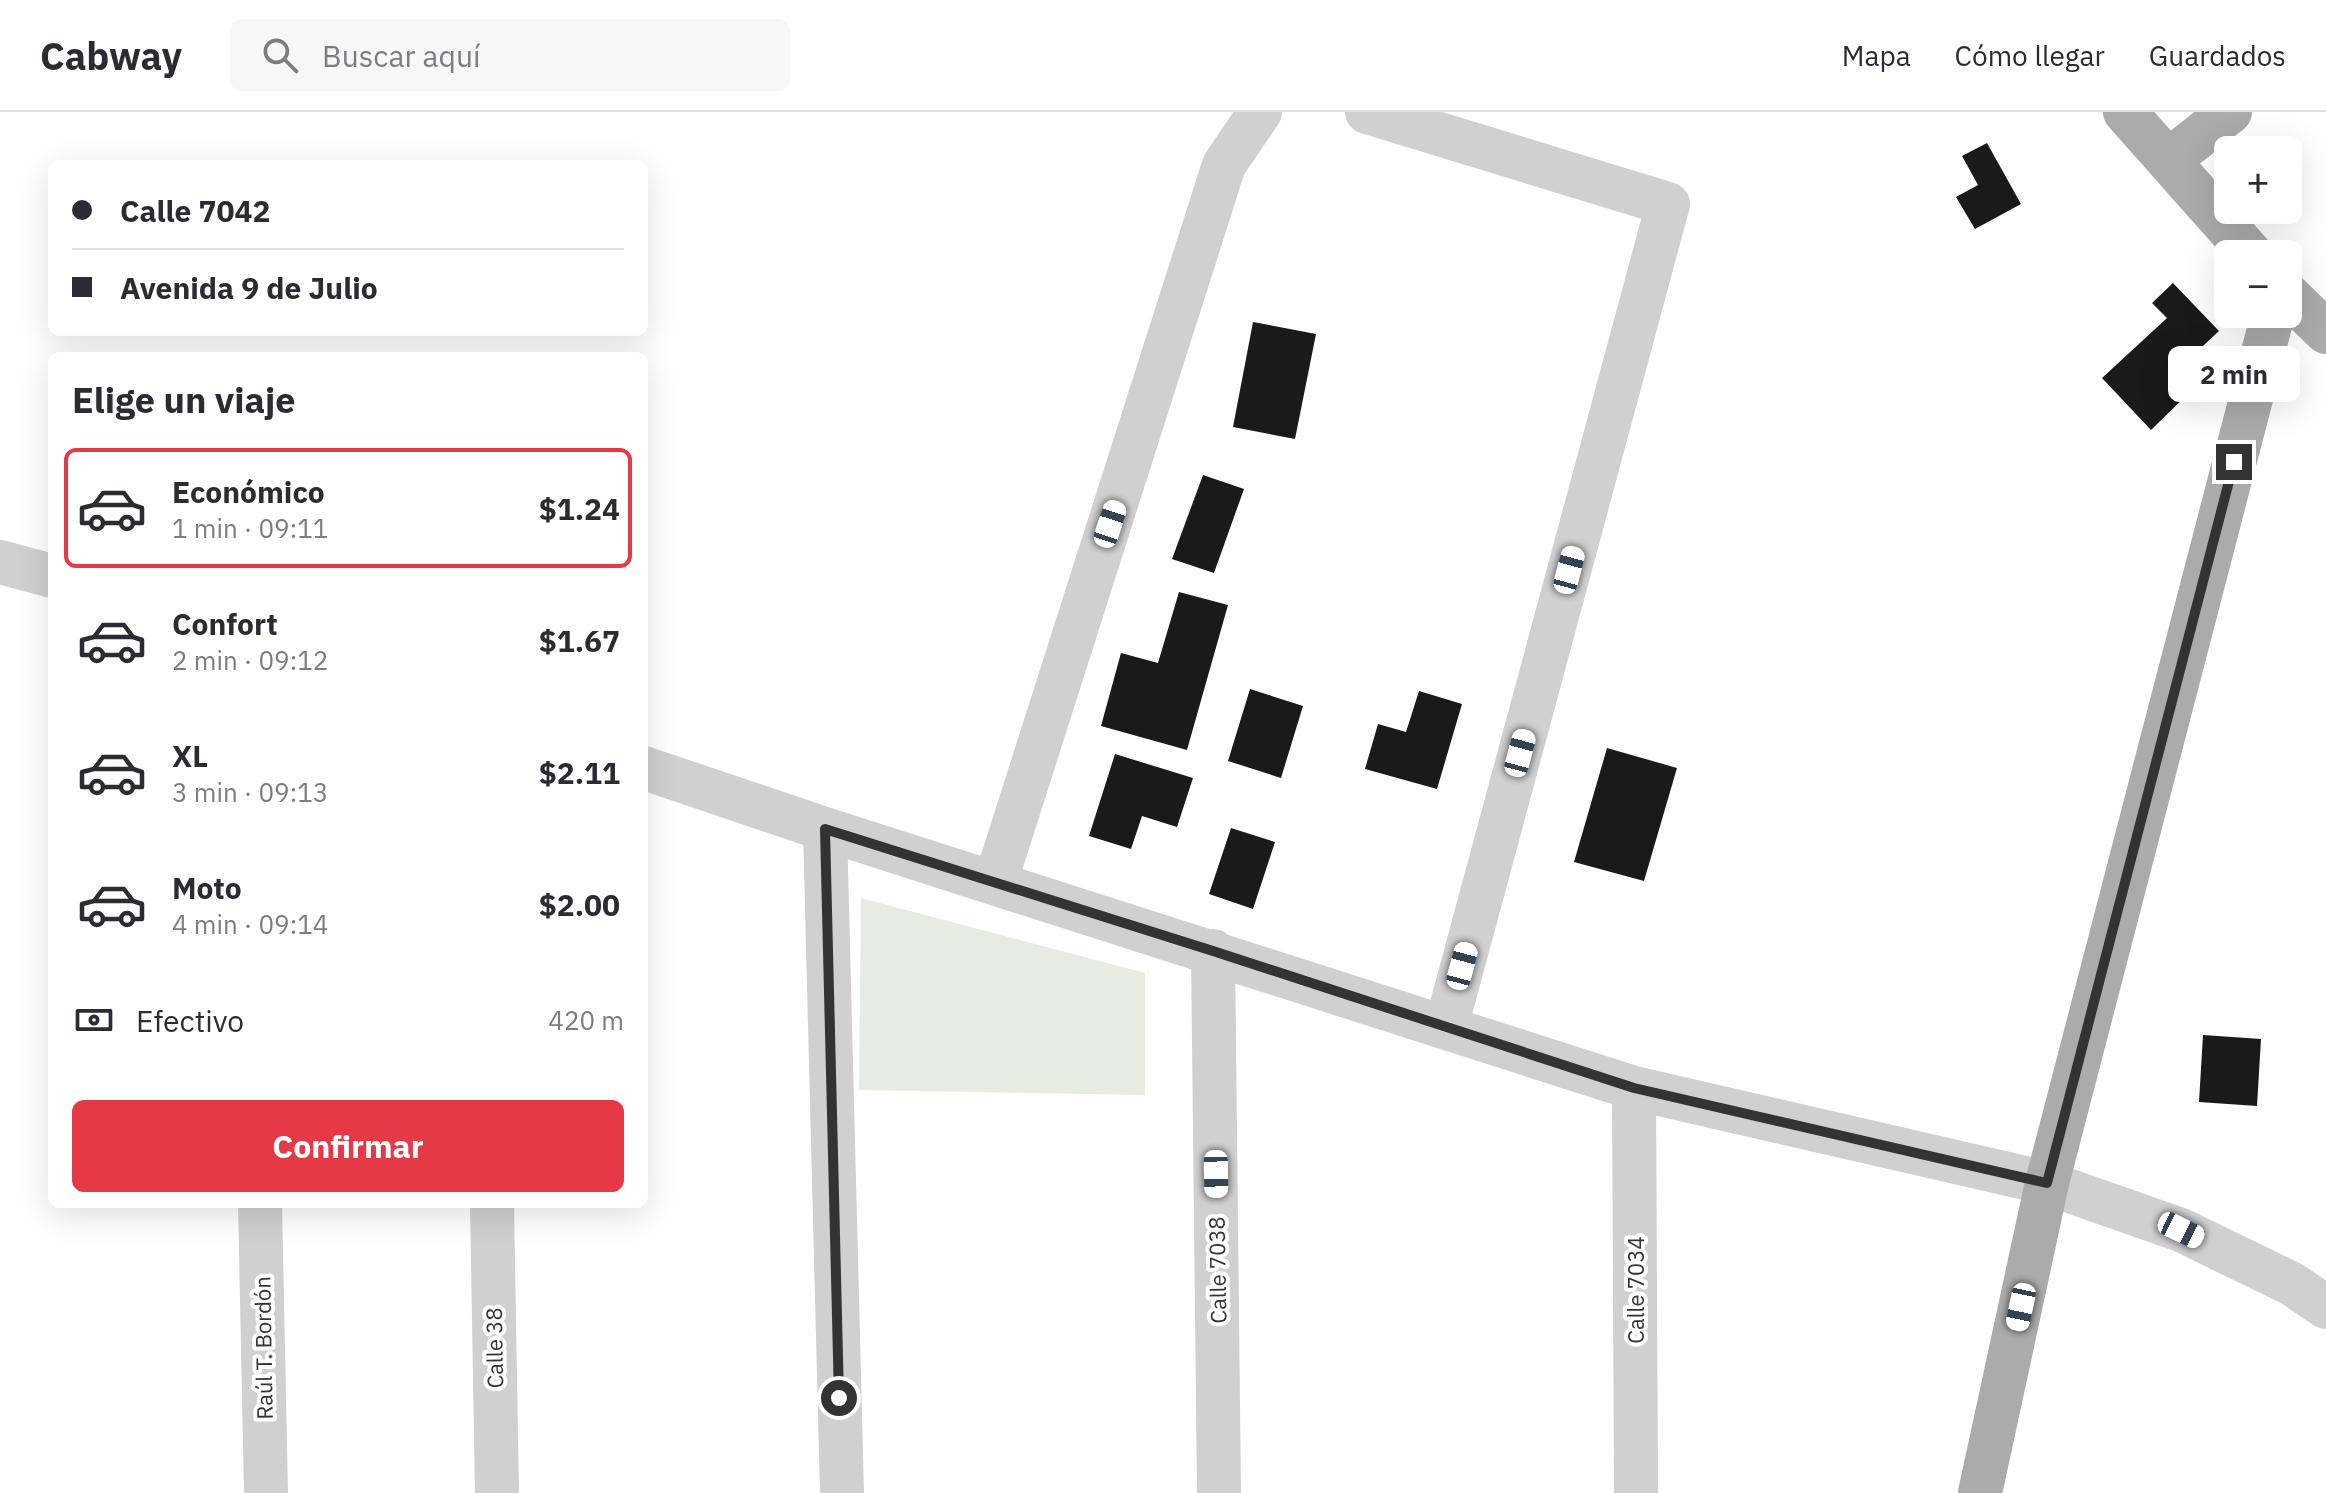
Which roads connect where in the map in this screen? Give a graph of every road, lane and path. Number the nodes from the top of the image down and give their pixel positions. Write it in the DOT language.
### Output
graph roads {
  1 [pos="1260,112"];
  2 [pos="1367,112"];
  3 [pos="2125,112"];
  4 [pos="2230,112"];
  5 [pos="2169,160"];
  6 [pos="2239,240"];
  7 [pos="2302,309"];
  8 [pos="2269,328"];
  9 [pos="2326,332"];
  10 [pos="0,562"];
  11 [pos="48,575"];
  12 [pos="648,769"];
  13 [pos="825,829"];
  14 [pos="995,883"];
  15 [pos="1213,951"];
  16 [pos="1446,1027"];
  17 [pos="1634,1088"];
  18 [pos="2047,1183"];
  19 [pos="260,1208"];
  20 [pos="492,1208"];
  21 [pos="2326,1307"];
  22 [pos="266,1493"];
  23 [pos="497,1493"];
  24 [pos="842,1493"];
  25 [pos="1219,1493"];
  26 [pos="1636,1493"];
  27 [pos="1980,1493"];
  1 -- 14 [label="street"];
  2 -- 16 [label="street"];
  3 -- 5 [label="main road"];
  4 -- 5 [label="main road"];
  5 -- 6 [label="main road"];
  7 -- 9 [label="main road"];
  8 -- 18 [label="main road"];
  10 -- 11 [label="street"];
  12 -- 13 [label="street"];
  13 -- 14 [label="street"];
  13 -- 24 [label="street"];
  14 -- 15 [label="street"];
  15 -- 16 [label="street"];
  15 -- 25 [label="street, Calle 7038"];
  16 -- 17 [label="street"];
  17 -- 18 [label="street"];
  17 -- 26 [label="street, Calle 7034"];
  18 -- 21 [label="street"];
  18 -- 27 [label="main road"];
  19 -- 22 [label="street, Raúl T. Bordón"];
  20 -- 23 [label="street, Calle 38"];
}
